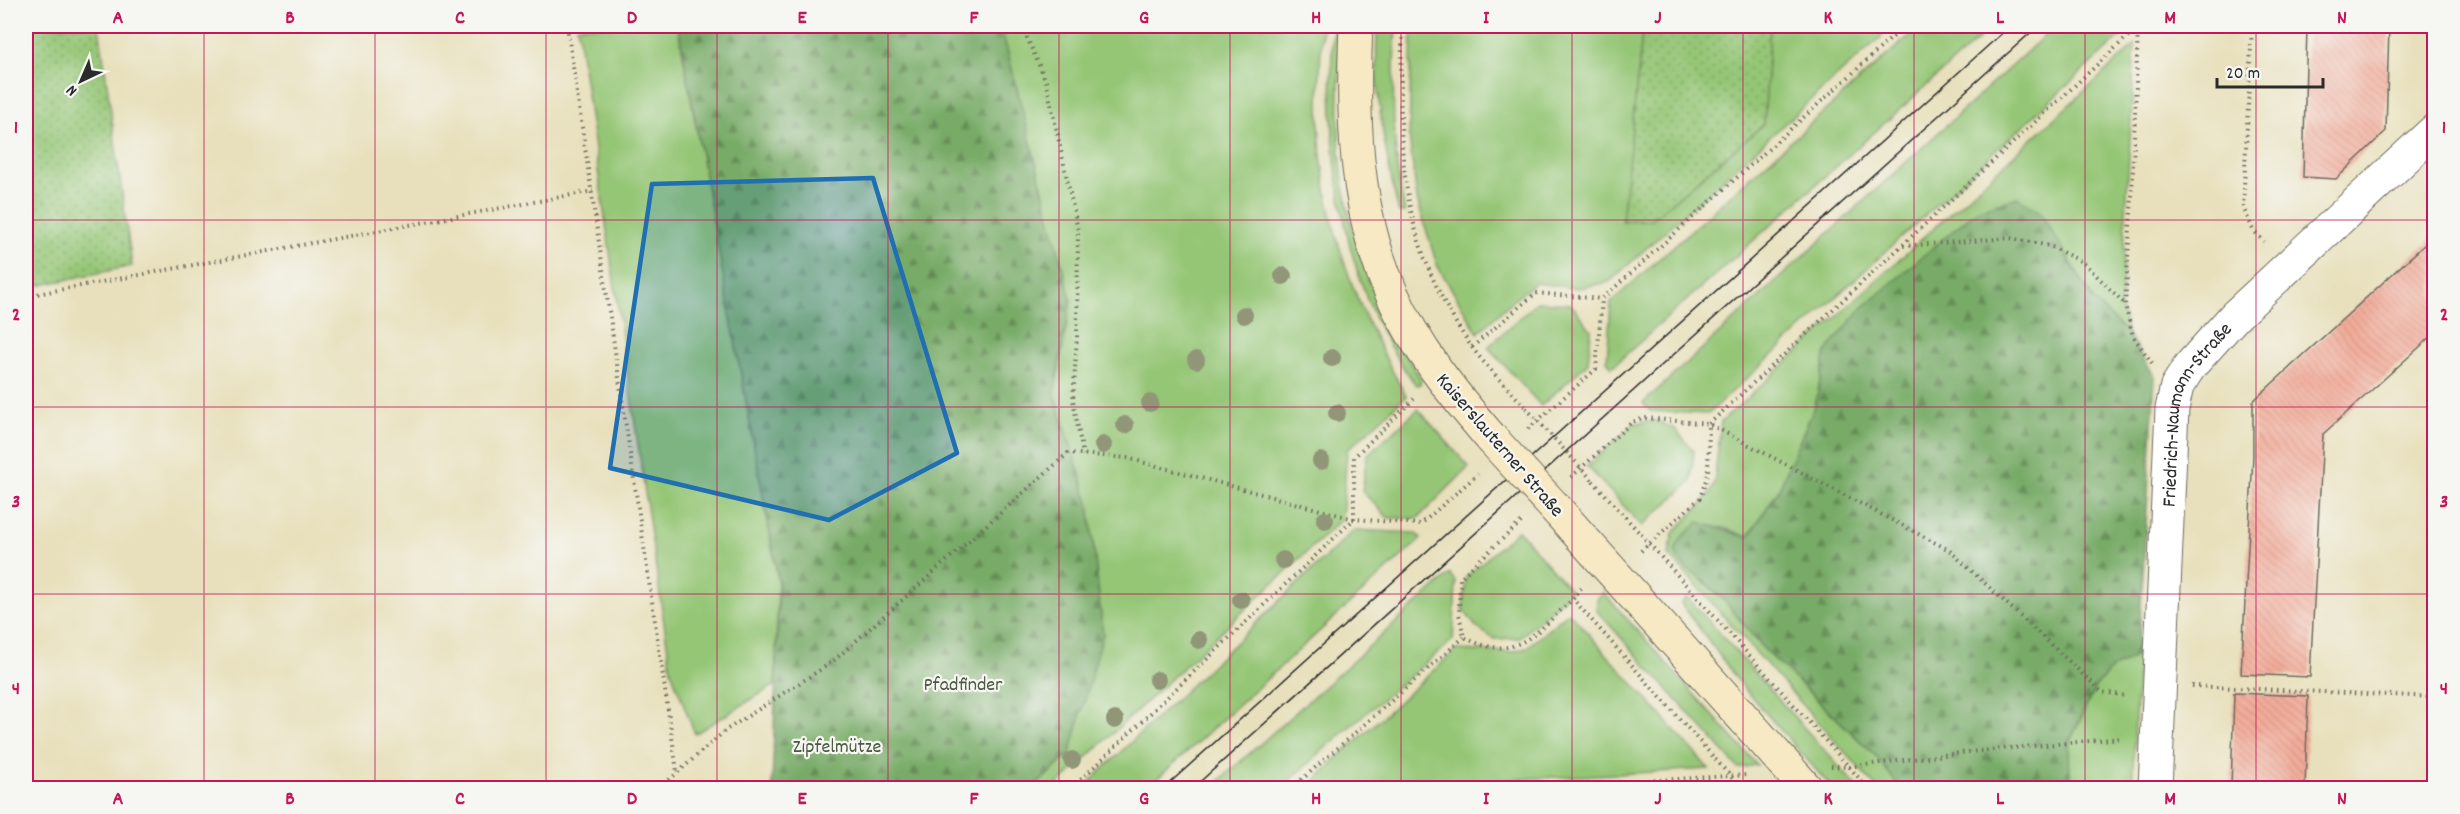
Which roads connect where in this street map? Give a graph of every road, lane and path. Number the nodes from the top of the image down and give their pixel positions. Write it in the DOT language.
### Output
graph roads {
  1 [pos="567,26"];
  2 [pos="1022,26"];
  3 [pos="1356,26"];
  4 [pos="1403,26"];
  5 [pos="1905,26"];
  6 [pos="2139,26"];
  7 [pos="2252,26"];
  8 [pos="2434,131"];
  9 [pos="593,191"];
  10 [pos="1901,246"];
  11 [pos="2286,268"];
  12 [pos="26,296"];
  13 [pos="2125,305"];
  14 [pos="1472,347"];
  15 [pos="2176,386"];
  16 [pos="1415,399"];
  17 [pos="1709,424"];
  18 [pos="1083,454"];
  19 [pos="1354,519"];
  20 [pos="1650,543"];
  21 [pos="1614,574"];
  22 [pos="1574,579"];
  23 [pos="1464,637"];
  24 [pos="2160,691"];
  25 [pos="2434,697"];
  26 [pos="2158,733"];
  27 [pos="1848,766"];
  28 [pos="677,772"];
  29 [pos="1730,776"];
  30 [pos="1798,780"];
  31 [pos="660,789"];
  32 [pos="1072,789"];
  33 [pos="1292,789"];
  34 [pos="1522,789"];
  35 [pos="1741,789"];
  36 [pos="1868,789"];
  37 [pos="2155,789"];
  1 -- 9 [label="path"];
  2 -- 18 [label="path"];
  3 -- 21 [label="main road, Kaiserslauterner Straße, bridge"];
  4 -- 14 [label="path"];
  5 -- 14 [label="path"];
  6 -- 10 [label="path"];
  6 -- 13 [label="path"];
  7 -- 11 [label="path"];
  8 -- 11 [label="street, Friedrich-Naumann-Straße"];
  9 -- 12 [label="path"];
  9 -- 28 [label="path"];
  10 -- 13 [label="path"];
  10 -- 17 [label="path"];
  11 -- 15 [label="street, Friedrich-Naumann-Straße"];
  13 -- 15 [label="path"];
  14 -- 20 [label="path, bridge"];
  15 -- 24 [label="street, Friedrich-Naumann-Straße"];
  16 -- 19 [label="path"];
  17 -- 20 [label="path"];
  17 -- 24 [label="path"];
  18 -- 19 [label="path"];
  18 -- 28 [label="path"];
  19 -- 32 [label="path"];
  20 -- 21 [label="path"];
  20 -- 27 [label="path"];
  21 -- 30 [label="main road, Kaiserslauterner Straße"];
  22 -- 29 [label="path"];
  23 -- 33 [label="path"];
  24 -- 25 [label="path"];
  24 -- 26 [label="street, Friedrich-Naumann-Straße"];
  26 -- 27 [label="path"];
  26 -- 37 [label="street, Friedrich-Naumann-Straße"];
  27 -- 30 [label="path"];
  27 -- 36 [label="path"];
  28 -- 31 [label="path"];
  29 -- 30 [label="path"];
  29 -- 34 [label="path"];
  29 -- 35 [label="path"];
}
